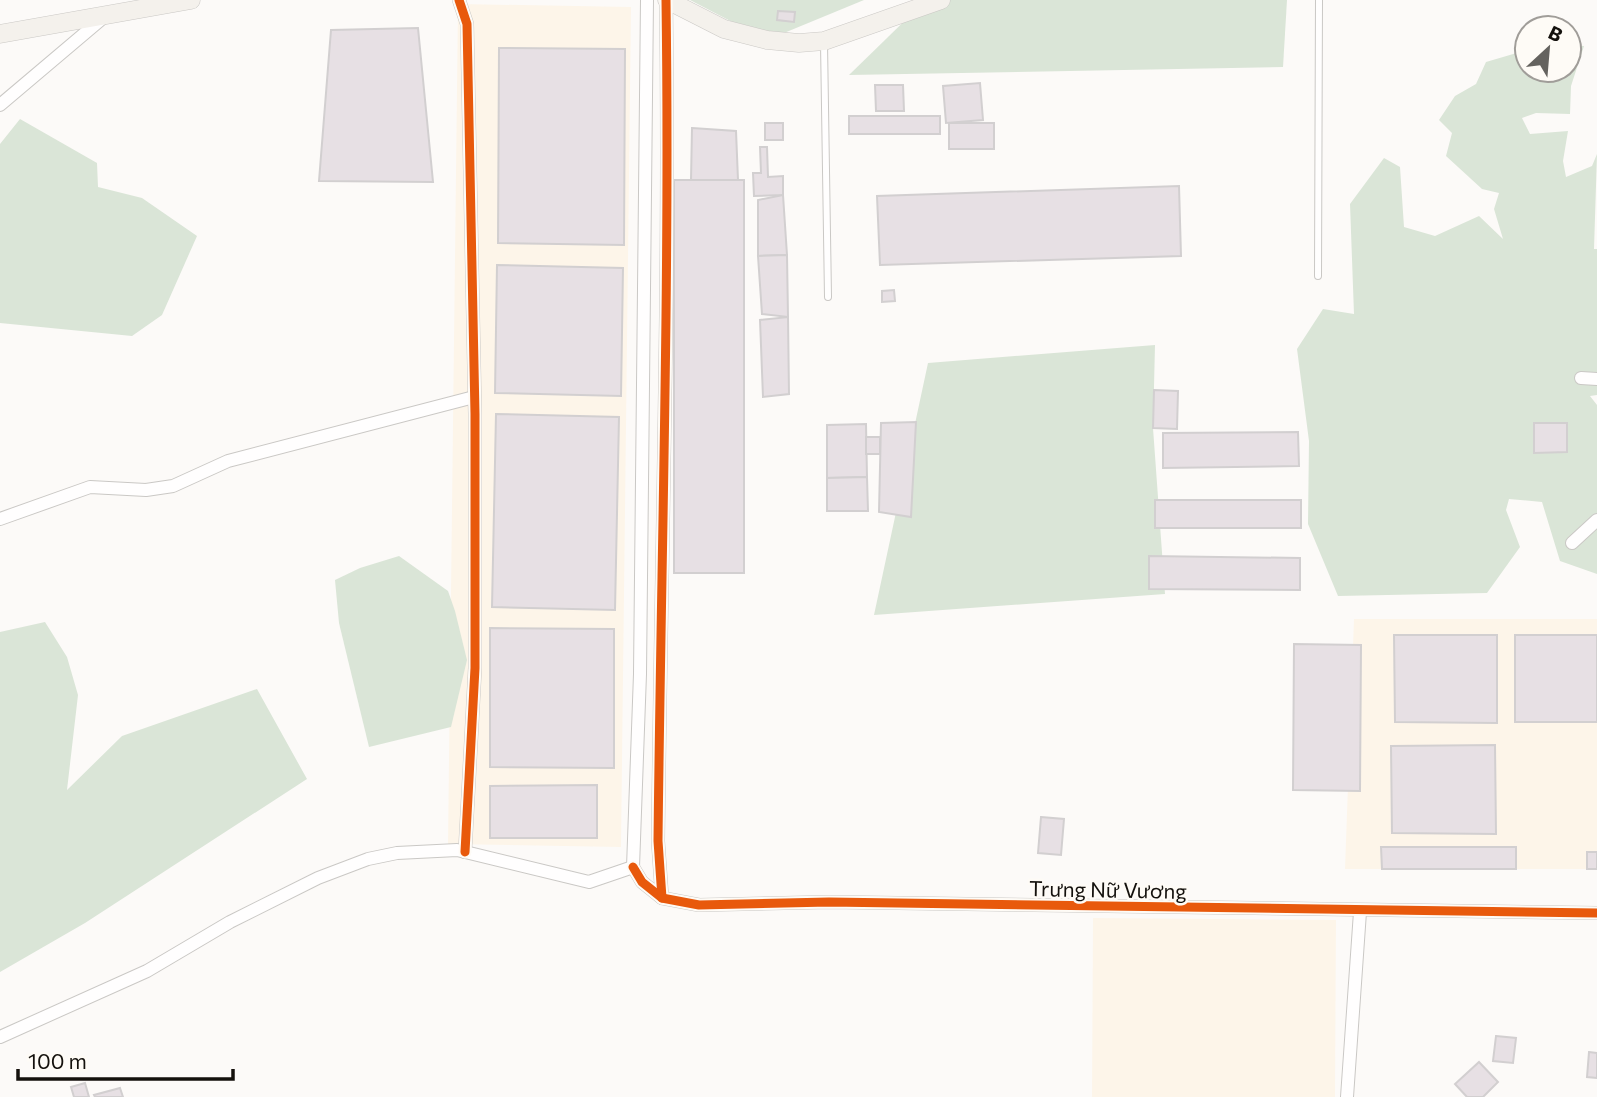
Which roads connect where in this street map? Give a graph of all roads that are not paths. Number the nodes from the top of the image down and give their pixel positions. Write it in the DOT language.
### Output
graph roads {
  1 [pos="191,0"];
  2 [pos="459,0"];
  3 [pos="647,0"];
  4 [pos="667,0"];
  5 [pos="941,0"];
  6 [pos="1319,0"];
  7 [pos="104,17"];
  8 [pos="0,34"];
  9 [pos="824,41"];
  10 [pos="0,105"];
  11 [pos="1318,276"];
  12 [pos="828,297"];
  13 [pos="1581,378"];
  14 [pos="1597,379"];
  15 [pos="474,397"];
  16 [pos="0,519"];
  17 [pos="1597,520"];
  18 [pos="1572,543"];
  19 [pos="465,852"];
  20 [pos="633,867"];
  21 [pos="662,898"];
  22 [pos="1360,912"];
  23 [pos="1597,913"];
  24 [pos="0,1037"];
  25 [pos="1347,1097"];
  1 -- 7 [label="main road"];
  2 -- 15 [label="street"];
  3 -- 20 [label="street"];
  4 -- 9 [label="main road"];
  4 -- 21 [label="street"];
  5 -- 9 [label="main road"];
  6 -- 11 [label="lane"];
  7 -- 8 [label="main road"];
  7 -- 10 [label="street"];
  9 -- 12 [label="lane"];
  13 -- 14 [label="street"];
  15 -- 16 [label="street"];
  15 -- 19 [label="street"];
  17 -- 18 [label="street"];
  19 -- 20 [label="street"];
  19 -- 24 [label="street"];
  20 -- 21 [label="street"];
  21 -- 22 [label="street, Trưng Nữ Vương"];
  22 -- 23 [label="street, Trưng Nữ Vương"];
  22 -- 25 [label="street"];
}
